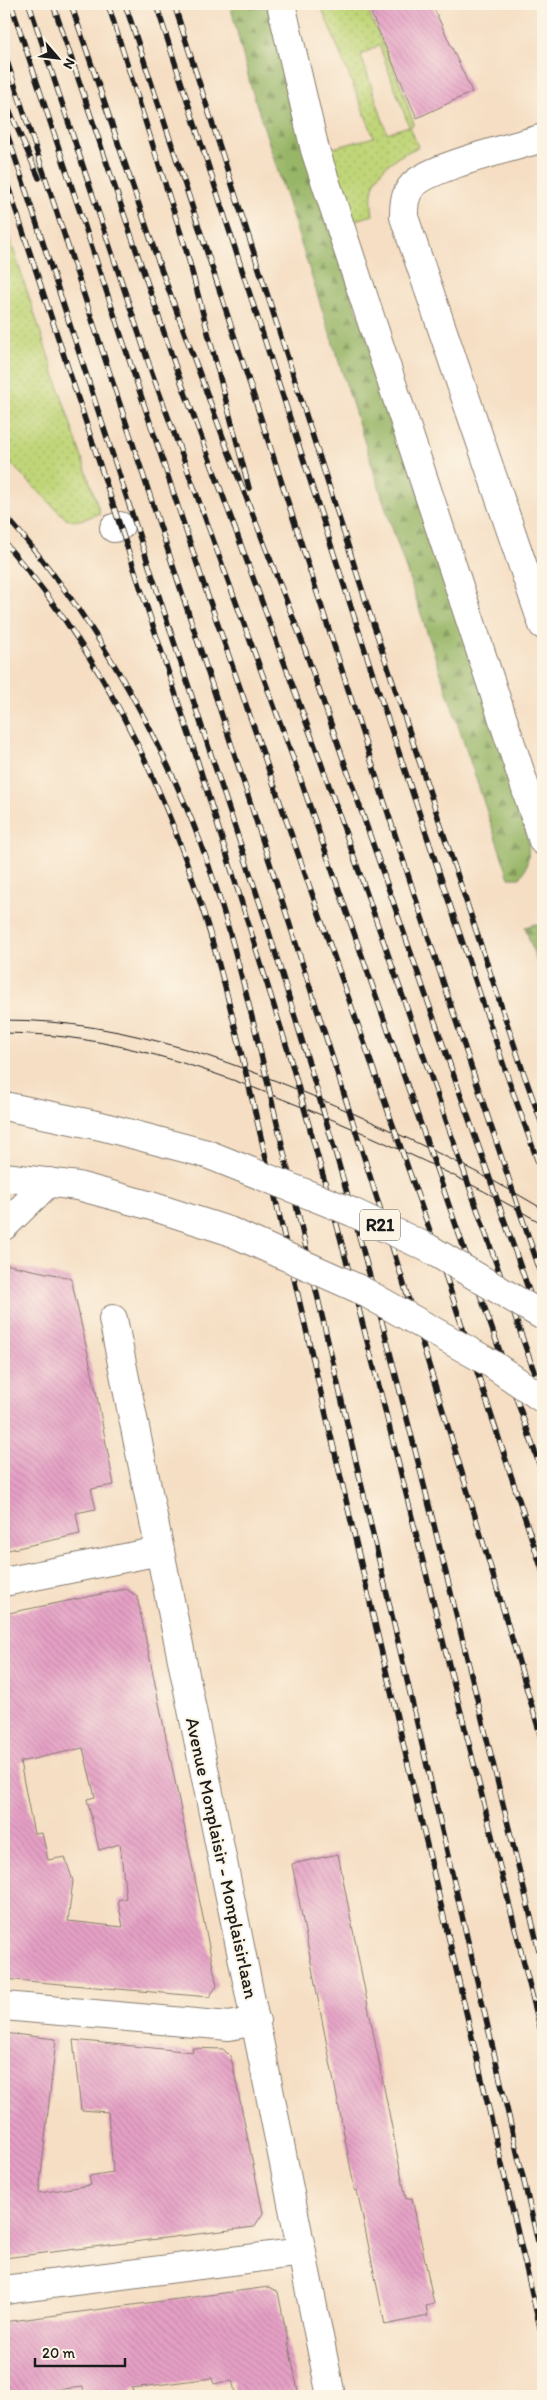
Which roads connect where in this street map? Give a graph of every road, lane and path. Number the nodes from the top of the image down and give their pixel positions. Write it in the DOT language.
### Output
graph roads {
  1 [pos="282,4"];
  2 [pos="543,138"];
  3 [pos="543,625"];
  4 [pos="543,841"];
  5 [pos="4,1106"];
  6 [pos="4,1177"];
  7 [pos="49,1182"];
  8 [pos="4,1226"];
  9 [pos="543,1316"];
  10 [pos="113,1319"];
  11 [pos="543,1399"];
  12 [pos="160,1552"];
  13 [pos="4,1582"];
  14 [pos="4,2006"];
  15 [pos="256,2021"];
  16 [pos="302,2252"];
  17 [pos="4,2290"];
  18 [pos="331,2396"];
  1 -- 4 [label="street"];
  2 -- 3 [label="street"];
  5 -- 9 [label="street, R21, bridge"];
  6 -- 7 [label="street"];
  7 -- 8 [label="street"];
  7 -- 11 [label="street, bridge"];
  10 -- 12 [label="street, Avenue Monplaisir - Monplaisirlaan"];
  12 -- 13 [label="street"];
  12 -- 15 [label="street, Avenue Monplaisir - Monplaisirlaan"];
  14 -- 15 [label="street"];
  15 -- 16 [label="street, Avenue Monplaisir - Monplaisirlaan"];
  16 -- 17 [label="street"];
  16 -- 18 [label="street, Avenue Monplaisir - Monplaisirlaan"];
}
